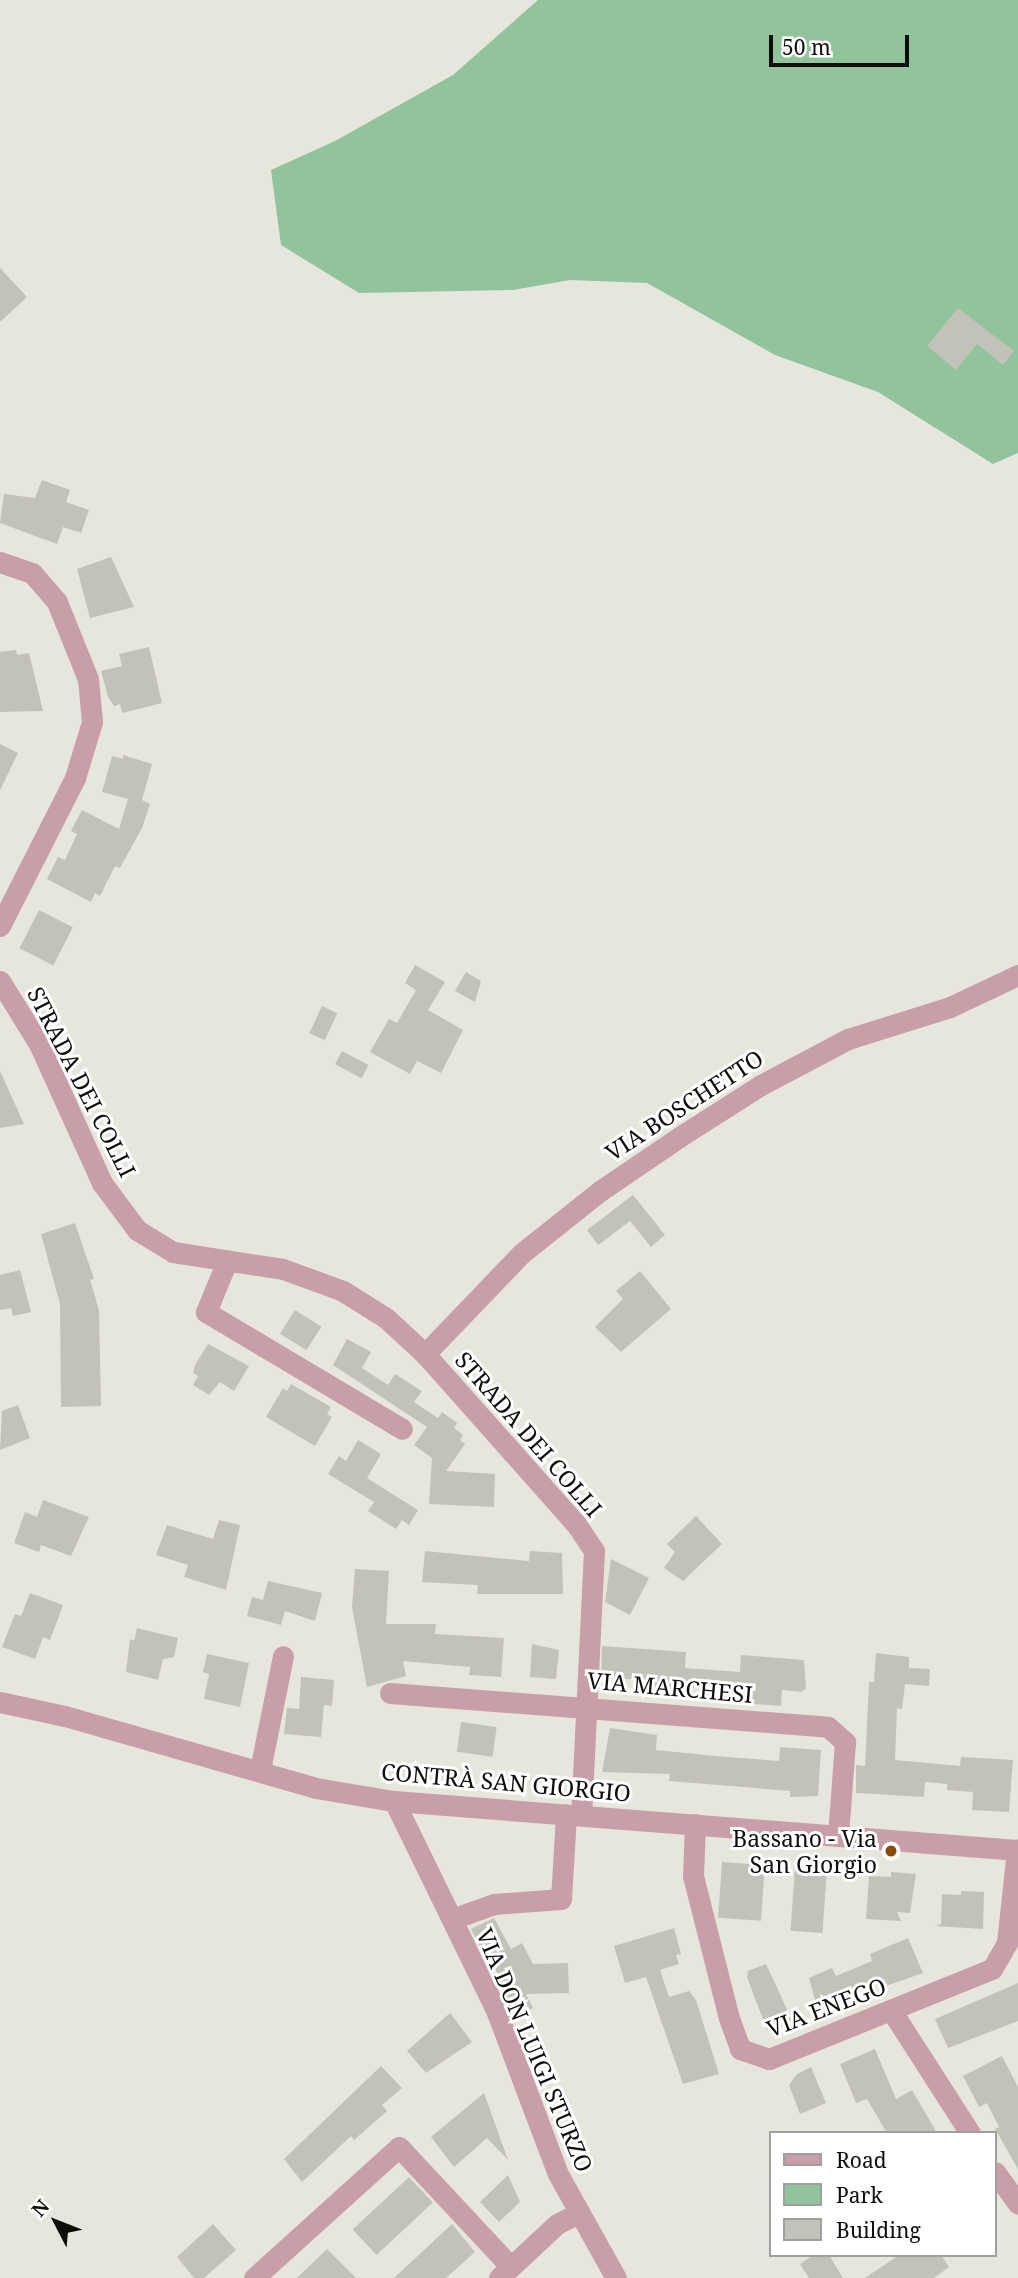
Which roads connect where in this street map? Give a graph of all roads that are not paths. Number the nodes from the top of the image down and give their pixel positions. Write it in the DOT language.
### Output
graph roads {
  1 [pos="0,562"];
  2 [pos="0,926"];
  3 [pos="1018,975"];
  4 [pos="0,981"];
  5 [pos="226,1261"];
  6 [pos="425,1354"];
  7 [pos="402,1429"];
  8 [pos="283,1656"];
  9 [pos="390,1693"];
  10 [pos="0,1702"];
  11 [pos="586,1706"];
  12 [pos="260,1770"];
  13 [pos="394,1801"];
  14 [pos="573,1814"];
  15 [pos="695,1824"];
  16 [pos="838,1836"];
  17 [pos="1018,1850"];
  18 [pos="452,1919"];
  19 [pos="891,2010"];
  20 [pos="969,2131"];
  21 [pos="997,2175"];
  22 [pos="1018,2204"];
  23 [pos="577,2214"];
  24 [pos="505,2273"];
  25 [pos="254,2278"];
  26 [pos="616,2278"];
  1 -- 2 [label="street"];
  3 -- 6 [label="street, VIA BOSCHETTO"];
  4 -- 5 [label="street, STRADA DEI COLLI"];
  5 -- 6 [label="street, STRADA DEI COLLI"];
  5 -- 7 [label="street"];
  6 -- 11 [label="street, STRADA DEI COLLI"];
  8 -- 12 [label="street"];
  9 -- 11 [label="street, VIA MARCHESI"];
  10 -- 12 [label="street, CONTRÀ SAN GIORGIO"];
  11 -- 14 [label="street, STRADA DEI COLLI"];
  11 -- 16 [label="street, VIA MARCHESI"];
  12 -- 13 [label="street, CONTRÀ SAN GIORGIO"];
  13 -- 14 [label="street, CONTRÀ SAN GIORGIO"];
  13 -- 18 [label="street, VIA DON LUIGI STURZO"];
  14 -- 15 [label="street, CONTRÀ SAN GIORGIO"];
  14 -- 18 [label="street, STRADA DEI COLLI"];
  15 -- 16 [label="street, CONTRÀ SAN GIORGIO"];
  15 -- 19 [label="street, VIA ENEGO"];
  16 -- 17 [label="street, CONTRÀ SAN GIORGIO"];
  17 -- 19 [label="street, VIA ENEGO"];
  18 -- 23 [label="street, VIA DON LUIGI STURZO"];
  19 -- 20 [label="street"];
  21 -- 22 [label="street"];
  23 -- 24 [label="street"];
  23 -- 26 [label="street, VIA DON LUIGI STURZO"];
  24 -- 25 [label="street"];
}
